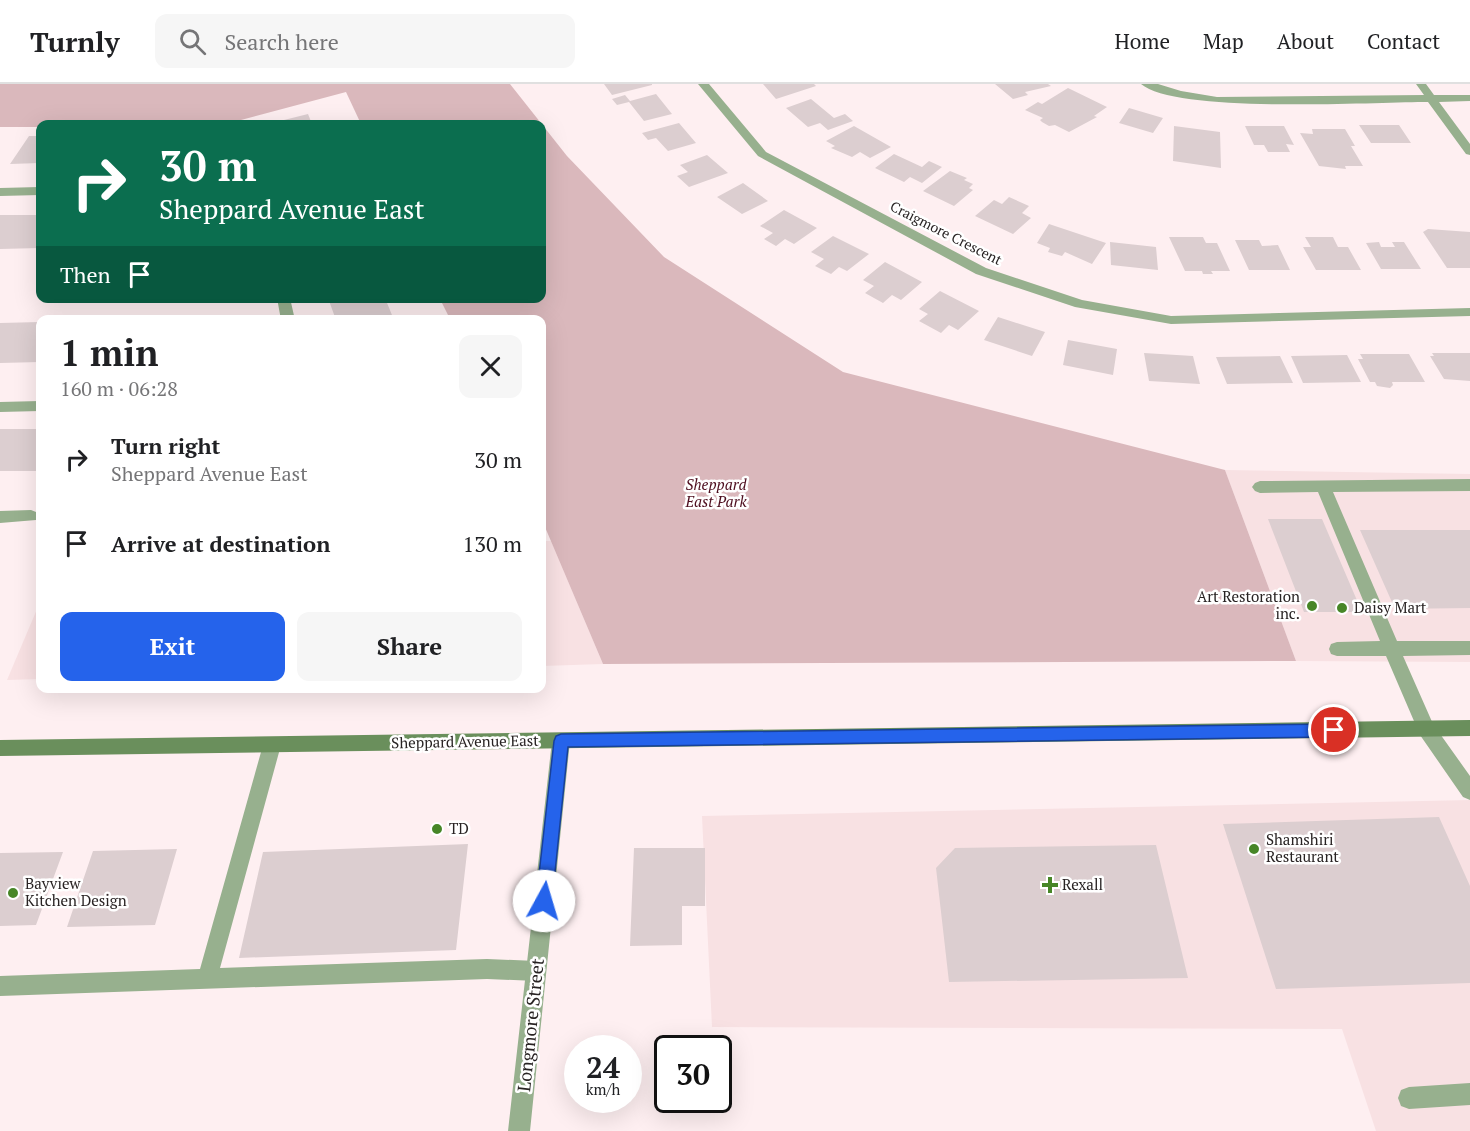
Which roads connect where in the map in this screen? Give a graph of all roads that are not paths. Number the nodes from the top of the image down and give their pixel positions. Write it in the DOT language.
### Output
graph roads {
  1 [pos="703,84"];
  2 [pos="1146,84"];
  3 [pos="1421,84"];
  4 [pos="1470,98"];
  5 [pos="1431,99"];
  6 [pos="1470,152"];
  7 [pos="36,191"];
  8 [pos="0,192"];
  9 [pos="1470,312"];
  10 [pos="36,406"];
  11 [pos="0,407"];
  12 [pos="1470,485"];
  13 [pos="1323,486"];
  14 [pos="1260,487"];
  15 [pos="31,516"];
  16 [pos="0,517"];
  17 [pos="1470,648"];
  18 [pos="1337,649"];
  19 [pos="1390,649"];
  20 [pos="1470,728"];
  21 [pos="1426,729"];
  22 [pos="561,741"];
  23 [pos="272,745"];
  24 [pos="0,748"];
  25 [pos="1470,791"];
  26 [pos="536,971"];
  27 [pos="207,979"];
  28 [pos="0,986"];
  29 [pos="1470,1095"];
  30 [pos="1409,1098"];
  31 [pos="519,1131"];
  1 -- 9 [label="street, Craigmore Crescent"];
  2 -- 5 [label="street"];
  3 -- 5 [label="street"];
  4 -- 5 [label="street"];
  5 -- 6 [label="street"];
  7 -- 8 [label="street"];
  10 -- 11 [label="street"];
  12 -- 13 [label="street"];
  13 -- 14 [label="street"];
  13 -- 19 [label="street"];
  15 -- 16 [label="street"];
  17 -- 19 [label="street"];
  18 -- 19 [label="street"];
  19 -- 21 [label="street"];
  20 -- 21 [label="main road, Sheppard Avenue East"];
  21 -- 22 [label="main road, Sheppard Avenue East"];
  21 -- 25 [label="street"];
  22 -- 23 [label="main road, Sheppard Avenue East"];
  22 -- 26 [label="street, Longmore Street"];
  23 -- 24 [label="main road, Sheppard Avenue East"];
  23 -- 27 [label="street"];
  26 -- 27 [label="street"];
  26 -- 31 [label="street, Longmore Street"];
  27 -- 28 [label="street"];
  29 -- 30 [label="street"];
}
